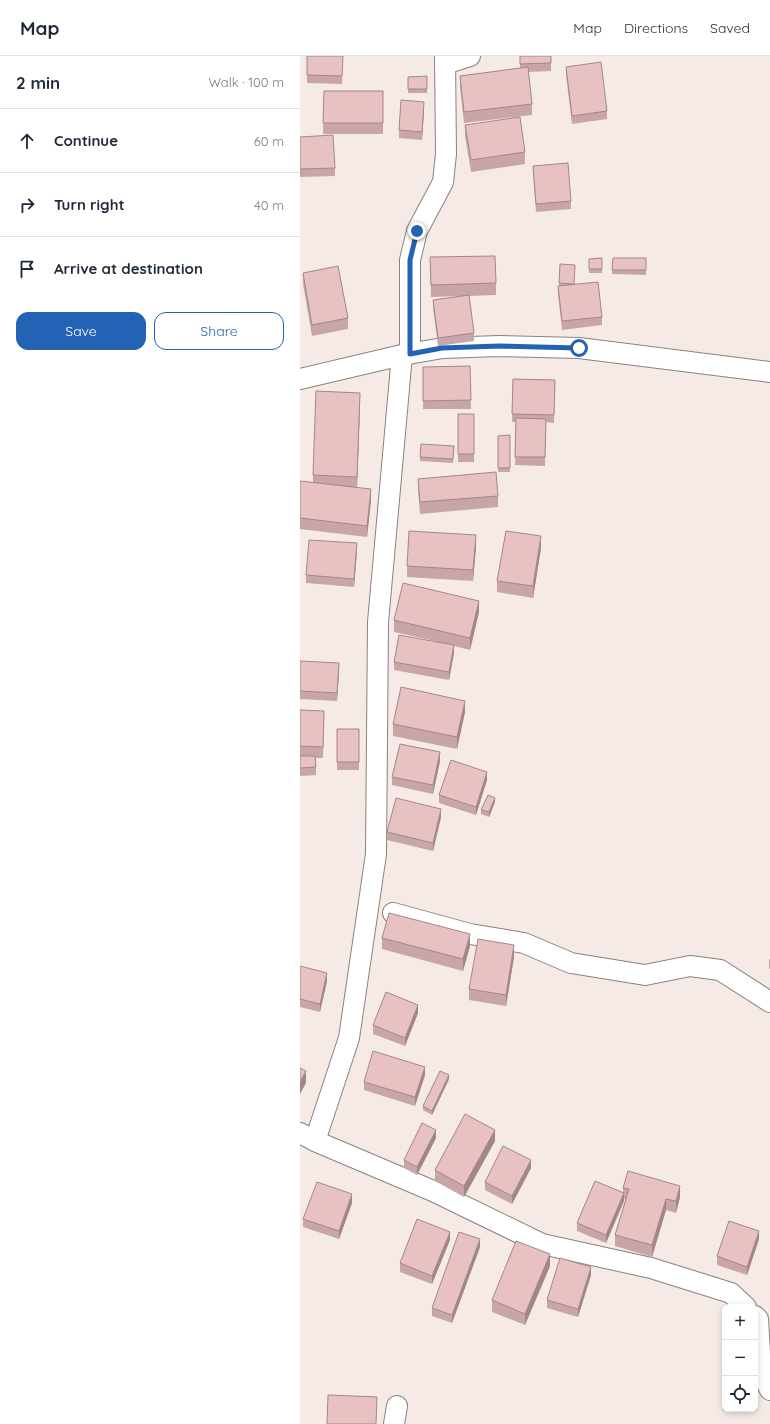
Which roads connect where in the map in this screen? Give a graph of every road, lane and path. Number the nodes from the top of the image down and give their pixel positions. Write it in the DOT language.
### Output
graph roads {
  1 [pos="470,56"];
  2 [pos="445,60"];
  3 [pos="406,355"];
  4 [pos="770,372"];
  5 [pos="300,379"];
  6 [pos="393,913"];
  7 [pos="770,1002"];
  8 [pos="308,1137"];
  9 [pos="743,1304"];
  10 [pos="758,1319"];
  11 [pos="770,1390"];
  1 -- 2 [label="street"];
  2 -- 3 [label="street"];
  3 -- 4 [label="street"];
  3 -- 5 [label="street"];
  3 -- 8 [label="street"];
  6 -- 7 [label="street"];
  8 -- 9 [label="street"];
  10 -- 11 [label="street"];
}
